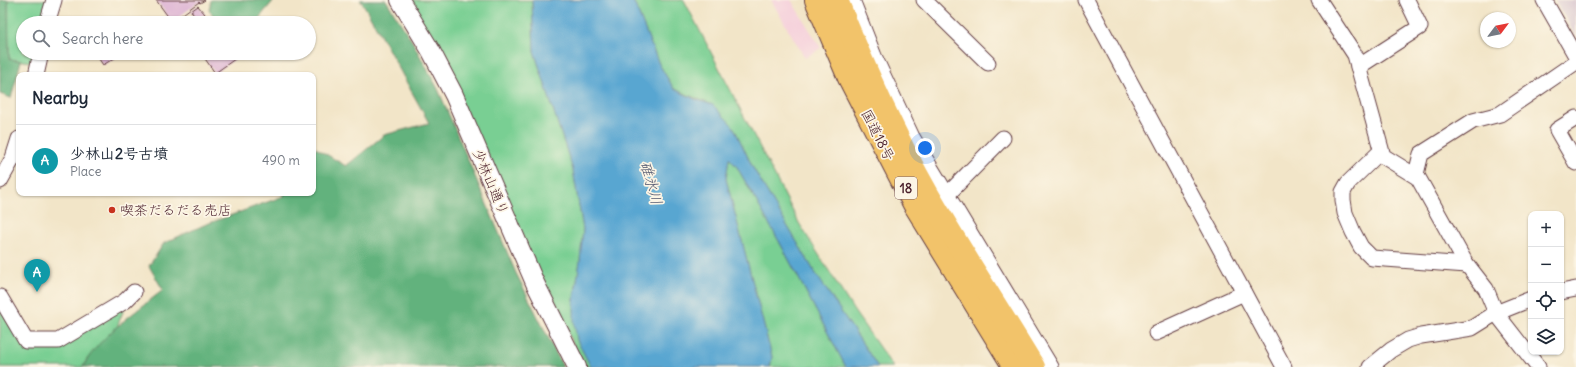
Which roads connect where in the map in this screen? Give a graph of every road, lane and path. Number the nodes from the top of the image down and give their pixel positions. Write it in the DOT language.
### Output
graph roads {
  1 [pos="54,0"];
  2 [pos="400,0"];
  3 [pos="816,0"];
  4 [pos="837,0"];
  5 [pos="852,0"];
  6 [pos="924,0"];
  7 [pos="1086,0"];
  8 [pos="1319,0"];
  9 [pos="1407,0"];
  10 [pos="1544,0"];
  11 [pos="49,16"];
  12 [pos="1576,56"];
  13 [pos="39,60"];
  14 [pos="1576,62"];
  15 [pos="988,63"];
  16 [pos="1358,67"];
  17 [pos="37,72"];
  18 [pos="1576,118"];
  19 [pos="1003,138"];
  20 [pos="16,147"];
  21 [pos="16,148"];
  22 [pos="1381,151"];
  23 [pos="1576,163"];
  24 [pos="0,167"];
  25 [pos="1417,176"];
  26 [pos="0,181"];
  27 [pos="946,196"];
  28 [pos="1467,265"];
  29 [pos="1576,289"];
  30 [pos="1564,291"];
  31 [pos="134,292"];
  32 [pos="1244,293"];
  33 [pos="0,297"];
  34 [pos="1528,300"];
  35 [pos="1496,313"];
  36 [pos="1156,334"];
  37 [pos="577,367"];
  38 [pos="1014,367"];
  39 [pos="1034,367"];
  40 [pos="1051,367"];
  41 [pos="1284,367"];
  42 [pos="1370,367"];
  43 [pos="1538,367"];
  1 -- 11 [label="street"];
  2 -- 37 [label="street, 少林山通り"];
  3 -- 38 [label="highway, 国道18号 / 18"];
  4 -- 39 [label="highway, 国道18号 / 18"];
  5 -- 27 [label="street"];
  6 -- 15 [label="street"];
  7 -- 32 [label="street"];
  8 -- 16 [label="street"];
  9 -- 16 [label="street"];
  10 -- 12 [label="street"];
  13 -- 17 [label="street"];
  14 -- 25 [label="street"];
  16 -- 22 [label="street"];
  18 -- 23 [label="street"];
  19 -- 27 [label="street"];
  20 -- 24 [label="street"];
  21 -- 26 [label="street"];
  22 -- 25 [label="street"];
  22 -- 28 [label="street"];
  25 -- 28 [label="street"];
  27 -- 40 [label="street"];
  28 -- 35 [label="street"];
  29 -- 30 [label="street"];
  31 -- 33 [label="street"];
  32 -- 36 [label="street"];
  32 -- 41 [label="street"];
  34 -- 35 [label="street"];
  35 -- 42 [label="street"];
  35 -- 43 [label="street"];
}
